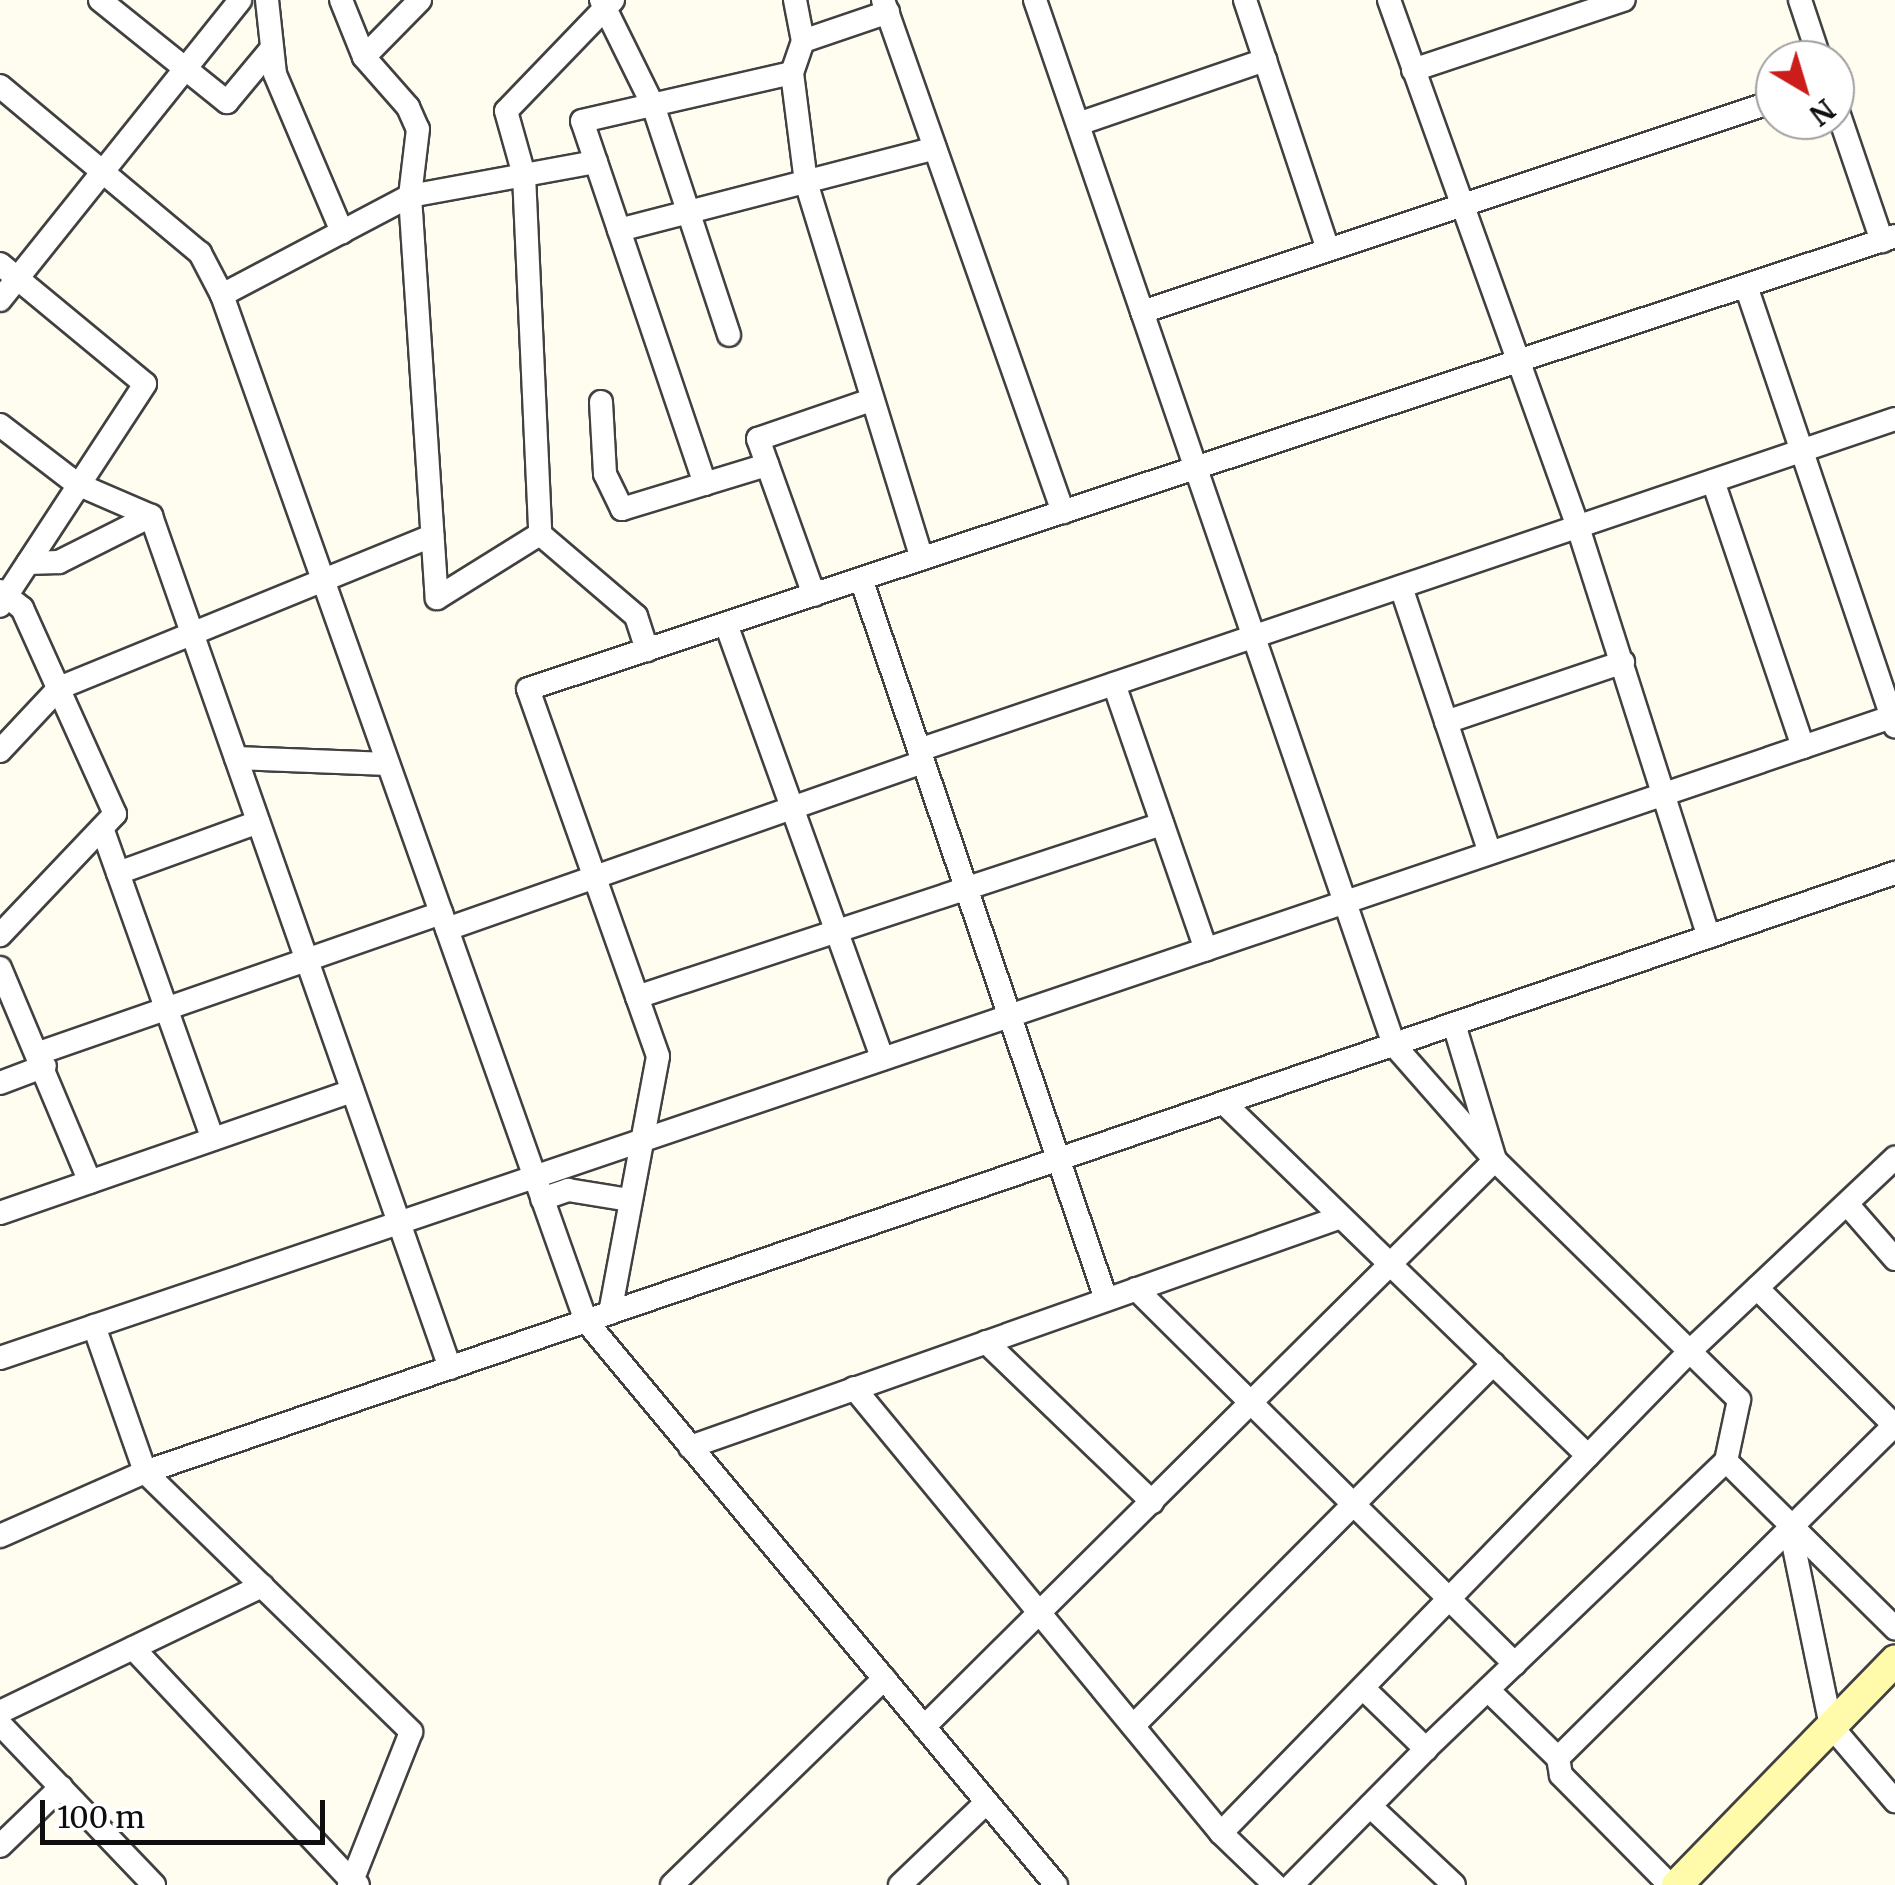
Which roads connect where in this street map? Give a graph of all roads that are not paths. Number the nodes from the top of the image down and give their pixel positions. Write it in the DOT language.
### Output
graph roads {
  1 [pos="100,0"];
  2 [pos="240,0"];
  3 [pos="267,0"];
  4 [pos="342,0"];
  5 [pos="420,0"];
  6 [pos="795,0"];
  7 [pos="1035,0"];
  8 [pos="1245,0"];
  9 [pos="1388,0"];
  10 [pos="1624,0"];
  11 [pos="1800,0"];
  12 [pos="607,2"];
  13 [pos="885,6"];
  14 [pos="1813,40"];
  15 [pos="802,41"];
  16 [pos="272,48"];
  17 [pos="364,57"];
  18 [pos="1265,60"];
  19 [pos="186,68"];
  20 [pos="1414,70"];
  21 [pos="792,73"];
  22 [pos="0,86"];
  23 [pos="653,105"];
  24 [pos="1755,108"];
  25 [pos="1078,124"];
  26 [pos="1850,140"];
  27 [pos="935,148"];
  28 [pos="596,162"];
  29 [pos="103,172"];
  30 [pos="524,176"];
  31 [pos="806,182"];
  32 [pos="410,196"];
  33 [pos="1462,205"];
  34 [pos="688,212"];
  35 [pos="619,230"];
  36 [pos="342,232"];
  37 [pos="1889,239"];
  38 [pos="1328,250"];
  39 [pos="9,271"];
  40 [pos="1746,286"];
  41 [pos="222,295"];
  42 [pos="0,300"];
  43 [pos="1142,312"];
  44 [pos="728,335"];
  45 [pos="1518,361"];
  46 [pos="871,400"];
  47 [pos="600,402"];
  48 [pos="1895,419"];
  49 [pos="0,425"];
  50 [pos="1802,451"];
  51 [pos="768,465"];
  52 [pos="1196,468"];
  53 [pos="1712,481"];
  54 [pos="77,484"];
  55 [pos="705,484"];
  56 [pos="1063,512"];
  57 [pos="151,516"];
  58 [pos="1578,527"];
  59 [pos="540,534"];
  60 [pos="432,536"];
  61 [pos="922,559"];
  62 [pos="28,562"];
  63 [pos="861,579"];
  64 [pos="323,580"];
  65 [pos="1401,587"];
  66 [pos="814,594"];
  67 [pos="3,598"];
  68 [pos="726,624"];
  69 [pos="192,634"];
  70 [pos="1254,637"];
  71 [pos="648,650"];
  72 [pos="1623,662"];
  73 [pos="1114,684"];
  74 [pos="59,688"];
  75 [pos="1894,720"];
  76 [pos="1446,722"];
  77 [pos="1802,747"];
  78 [pos="0,751"];
  79 [pos="921,756"];
  80 [pos="236,758"];
  81 [pos="388,764"];
  82 [pos="1667,793"];
  83 [pos="792,808"];
  84 [pos="258,822"];
  85 [pos="1162,824"];
  86 [pos="102,828"];
  87 [pos="1490,853"];
  88 [pos="118,873"];
  89 [pos="1895,873"];
  90 [pos="595,877"];
  91 [pos="966,889"];
  92 [pos="1344,902"];
  93 [pos="444,921"];
  94 [pos="837,932"];
  95 [pos="0,934"];
  96 [pos="1710,936"];
  97 [pos="1206,950"];
  98 [pos="307,960"];
  99 [pos="0,968"];
  100 [pos="637,997"];
  101 [pos="167,1008"];
  102 [pos="1010,1016"];
  103 [pos="1454,1024"];
  104 [pos="1394,1045"];
  105 [pos="42,1059"];
  106 [pos="883,1059"];
  107 [pos="0,1083"];
  108 [pos="353,1091"];
  109 [pos="1224,1103"];
  110 [pos="213,1139"];
  111 [pos="642,1143"];
  112 [pos="1895,1158"];
  113 [pos="1058,1159"];
  114 [pos="1495,1160"];
  115 [pos="90,1182"];
  116 [pos="538,1188"];
  117 [pos="629,1200"];
  118 [pos="1847,1204"];
  119 [pos="0,1213"];
  120 [pos="1340,1217"];
  121 [pos="399,1223"];
  122 [pos="1895,1259"];
  123 [pos="1390,1265"];
  124 [pos="1757,1288"];
  125 [pos="1136,1289"];
  126 [pos="1106,1300"];
  127 [pos="610,1313"];
  128 [pos="586,1321"];
  129 [pos="94,1326"];
  130 [pos="986,1342"];
  131 [pos="1690,1351"];
  132 [pos="0,1358"];
  133 [pos="1493,1364"];
  134 [pos="450,1368"];
  135 [pos="854,1388"];
  136 [pos="1251,1403"];
  137 [pos="1894,1424"];
  138 [pos="690,1446"];
  139 [pos="1588,1456"];
  140 [pos="1726,1460"];
  141 [pos="145,1472"];
  142 [pos="1152,1502"];
  143 [pos="1354,1504"];
  144 [pos="1790,1528"];
  145 [pos="0,1536"];
  146 [pos="262,1586"];
  147 [pos="1449,1599"];
  148 [pos="1040,1614"];
  149 [pos="1895,1628"];
  150 [pos="133,1648"];
  151 [pos="1895,1661"];
  152 [pos="1515,1664"];
  153 [pos="884,1679"];
  154 [pos="1363,1688"];
  155 [pos="1488,1690"];
  156 [pos="0,1712"];
  157 [pos="0,1724"];
  158 [pos="1133,1726"];
  159 [pos="1831,1726"];
  160 [pos="924,1727"];
  161 [pos="1426,1749"];
  162 [pos="1558,1758"];
  163 [pos="61,1788"];
  164 [pos="1895,1801"];
  165 [pos="987,1802"];
  166 [pos="1370,1806"];
  167 [pos="1221,1833"];
  168 [pos="0,1846"];
  169 [pos="905,1883"];
  170 [pos="353,1884"];
  171 [pos="154,1885"];
  172 [pos="672,1885"];
  173 [pos="1056,1885"];
  174 [pos="1275,1885"];
  175 [pos="1292,1885"];
  176 [pos="1454,1885"];
  177 [pos="1673,1885"];
  1 -- 19 [label="street"];
  2 -- 19 [label="street"];
  3 -- 16 [label="street"];
  4 -- 17 [label="street"];
  5 -- 17 [label="street"];
  6 -- 15 [label="street"];
  7 -- 25 [label="street"];
  8 -- 18 [label="street"];
  9 -- 20 [label="street"];
  10 -- 20 [label="street"];
  11 -- 14 [label="street"];
  12 -- 23 [label="street"];
  12 -- 30 [label="street"];
  13 -- 15 [label="street"];
  13 -- 27 [label="street"];
  15 -- 21 [label="street"];
  16 -- 19 [label="street"];
  16 -- 36 [label="street"];
  17 -- 32 [label="street"];
  18 -- 25 [label="street"];
  18 -- 38 [label="street"];
  19 -- 29 [label="street"];
  20 -- 33 [label="street"];
  21 -- 23 [label="street"];
  21 -- 31 [label="street"];
  22 -- 29 [label="street"];
  23 -- 28 [label="street"];
  23 -- 34 [label="street"];
  24 -- 33 [label="street"];
  25 -- 43 [label="street"];
  26 -- 37 [label="street"];
  27 -- 31 [label="street"];
  27 -- 56 [label="street"];
  28 -- 30 [label="street"];
  28 -- 35 [label="street"];
  29 -- 39 [label="street"];
  29 -- 41 [label="street"];
  30 -- 32 [label="street"];
  30 -- 59 [label="street"];
  31 -- 34 [label="street"];
  31 -- 46 [label="street"];
  32 -- 36 [label="street"];
  32 -- 60 [label="street"];
  33 -- 38 [label="street"];
  33 -- 45 [label="street"];
  34 -- 35 [label="street"];
  34 -- 44 [label="street"];
  35 -- 55 [label="street"];
  36 -- 41 [label="street"];
  37 -- 40 [label="street"];
  38 -- 43 [label="street"];
  39 -- 42 [label="street"];
  39 -- 54 [label="street"];
  40 -- 45 [label="street"];
  40 -- 50 [label="street"];
  41 -- 64 [label="street"];
  43 -- 52 [label="street"];
  45 -- 52 [label="street"];
  45 -- 58 [label="street"];
  46 -- 51 [label="street"];
  46 -- 61 [label="street"];
  47 -- 55 [label="street"];
  48 -- 50 [label="street"];
  49 -- 54 [label="street"];
  50 -- 53 [label="street"];
  50 -- 75 [label="street"];
  51 -- 55 [label="street"];
  51 -- 66 [label="street"];
  52 -- 56 [label="street"];
  52 -- 70 [label="street"];
  53 -- 58 [label="street"];
  53 -- 77 [label="street"];
  54 -- 57 [label="street"];
  54 -- 62 [label="street"];
  56 -- 61 [label="street"];
  57 -- 62 [label="street"];
  57 -- 69 [label="street"];
  58 -- 65 [label="street"];
  58 -- 72 [label="street"];
  59 -- 60 [label="street"];
  59 -- 71 [label="street"];
  60 -- 64 [label="street"];
  61 -- 63 [label="street"];
  62 -- 67 [label="street"];
  63 -- 66 [label="street"];
  63 -- 79 [label="street"];
  64 -- 69 [label="street"];
  64 -- 81 [label="street"];
  65 -- 70 [label="street"];
  65 -- 76 [label="street"];
  66 -- 68 [label="street"];
  67 -- 74 [label="street"];
  68 -- 71 [label="street"];
  68 -- 83 [label="street"];
  69 -- 74 [label="street"];
  69 -- 80 [label="street"];
  70 -- 73 [label="street"];
  70 -- 92 [label="street"];
  71 -- 90 [label="street"];
  72 -- 76 [label="street"];
  72 -- 82 [label="street"];
  73 -- 79 [label="street"];
  73 -- 85 [label="street"];
  74 -- 78 [label="street"];
  74 -- 86 [label="street"];
  75 -- 77 [label="street"];
  76 -- 87 [label="street"];
  77 -- 82 [label="street"];
  79 -- 83 [label="street"];
  79 -- 91 [label="street"];
  80 -- 81 [label="street"];
  80 -- 84 [label="street"];
  81 -- 93 [label="street"];
  82 -- 87 [label="street"];
  82 -- 96 [label="street"];
  83 -- 90 [label="street"];
  83 -- 94 [label="street"];
  84 -- 88 [label="street"];
  84 -- 98 [label="street"];
  85 -- 91 [label="street"];
  85 -- 97 [label="street"];
  86 -- 88 [label="street"];
  86 -- 95 [label="street"];
  87 -- 92 [label="street"];
  88 -- 101 [label="street"];
  89 -- 96 [label="street"];
  90 -- 93 [label="street"];
  90 -- 100 [label="street"];
  91 -- 94 [label="street"];
  91 -- 102 [label="street"];
  92 -- 97 [label="street"];
  92 -- 104 [label="street"];
  93 -- 98 [label="street"];
  93 -- 116 [label="street"];
  94 -- 100 [label="street"];
  94 -- 106 [label="street"];
  96 -- 103 [label="street"];
  97 -- 102 [label="street"];
  98 -- 101 [label="street"];
  98 -- 108 [label="street"];
  99 -- 105 [label="street"];
  100 -- 111 [label="street"];
  101 -- 105 [label="street"];
  101 -- 110 [label="street"];
  102 -- 106 [label="street"];
  102 -- 113 [label="street"];
  103 -- 104 [label="street"];
  103 -- 114 [label="street"];
  104 -- 109 [label="street"];
  104 -- 114 [label="street"];
  105 -- 107 [label="street"];
  105 -- 115 [label="street"];
  106 -- 111 [label="street"];
  108 -- 110 [label="street"];
  108 -- 121 [label="street"];
  109 -- 113 [label="street"];
  109 -- 120 [label="street"];
  110 -- 115 [label="street"];
  111 -- 116 [label="street"];
  111 -- 117 [label="street"];
  112 -- 118 [label="street"];
  113 -- 126 [label="street"];
  113 -- 127 [label="street"];
  114 -- 123 [label="street"];
  114 -- 131 [label="street"];
  115 -- 119 [label="street"];
  116 -- 117 [label="street"];
  116 -- 121 [label="street"];
  116 -- 128 [label="street"];
  117 -- 127 [label="street"];
  118 -- 122 [label="street"];
  118 -- 124 [label="street"];
  120 -- 123 [label="street"];
  120 -- 125 [label="street"];
  121 -- 129 [label="street"];
  121 -- 134 [label="street"];
  123 -- 133 [label="street"];
  123 -- 136 [label="street"];
  124 -- 131 [label="street"];
  124 -- 137 [label="street"];
  125 -- 126 [label="street"];
  125 -- 136 [label="street"];
  126 -- 130 [label="street"];
  127 -- 128 [label="street"];
  128 -- 134 [label="street"];
  128 -- 138 [label="street"];
  129 -- 132 [label="street"];
  129 -- 141 [label="street"];
  130 -- 135 [label="street"];
  130 -- 142 [label="street"];
  131 -- 139 [label="street"];
  131 -- 140 [label="street"];
  133 -- 139 [label="street"];
  133 -- 143 [label="street"];
  134 -- 141 [label="street"];
  135 -- 138 [label="street"];
  135 -- 148 [label="street"];
  136 -- 142 [label="street"];
  136 -- 143 [label="street"];
  137 -- 144 [label="street"];
  138 -- 153 [label="street"];
  139 -- 147 [label="street"];
  140 -- 144 [label="street"];
  140 -- 152 [label="street"];
  141 -- 145 [label="street"];
  141 -- 146 [label="street"];
  142 -- 148 [label="street"];
  143 -- 147 [label="street"];
  143 -- 158 [label="street"];
  144 -- 149 [label="street"];
  144 -- 159 [label="street"];
  144 -- 162 [label="street"];
  146 -- 150 [label="street"];
  146 -- 170 [label="street"];
  147 -- 152 [label="street"];
  147 -- 154 [label="street"];
  148 -- 158 [label="street"];
  148 -- 160 [label="street"];
  150 -- 156 [label="street"];
  150 -- 170 [label="street"];
  151 -- 159 [label="street"];
  152 -- 155 [label="street"];
  153 -- 160 [label="street"];
  153 -- 172 [label="street"];
  154 -- 161 [label="street"];
  154 -- 167 [label="street"];
  155 -- 161 [label="street"];
  155 -- 162 [label="street"];
  157 -- 163 [label="street"];
  158 -- 167 [label="street"];
  159 -- 164 [label="street"];
  159 -- 177 [label="street"];
  160 -- 165 [label="street"];
  161 -- 166 [label="street"];
  162 -- 177 [label="street"];
  163 -- 168 [label="street"];
  163 -- 171 [label="street"];
  165 -- 169 [label="street"];
  165 -- 173 [label="street"];
  166 -- 175 [label="street"];
  166 -- 176 [label="street"];
  167 -- 174 [label="street"];
}
